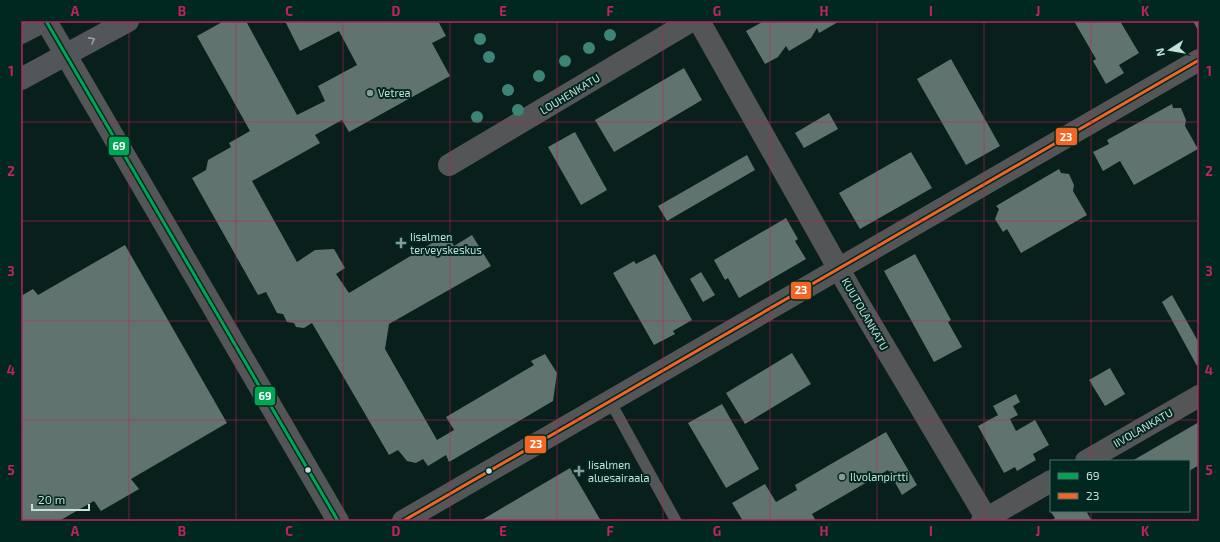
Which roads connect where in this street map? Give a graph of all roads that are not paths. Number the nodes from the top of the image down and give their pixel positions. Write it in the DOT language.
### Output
graph roads {
  1 [pos="45,21"];
  2 [pos="128,21"];
  3 [pos="691,21"];
  4 [pos="699,21"];
  5 [pos="21,33"];
  6 [pos="65,55"];
  7 [pos="1199,60"];
  8 [pos="21,79"];
  9 [pos="449,165"];
  10 [pos="838,269"];
  11 [pos="1199,396"];
  12 [pos="610,401"];
  13 [pos="1088,460"];
  14 [pos="1050,482"];
  15 [pos="985,520"];
  16 [pos="338,521"];
  17 [pos="403,521"];
  18 [pos="676,521"];
  1 -- 5 [label="main road"];
  1 -- 6 [label="street"];
  6 -- 2 [label="main road, one-way"];
  3 -- 9 [label="street, LOUHENKATU"];
  4 -- 10 [label="street, KUUTOLANKATU"];
  6 -- 8 [label="main road"];
  6 -- 16 [label="street"];
  7 -- 10 [label="street"];
  10 -- 12 [label="street"];
  10 -- 15 [label="street, KUUTOLANKATU"];
  11 -- 13 [label="street, IIVOLANKATU"];
  12 -- 17 [label="street"];
  12 -- 18 [label="lane"];
  14 -- 15 [label="street"];
}
